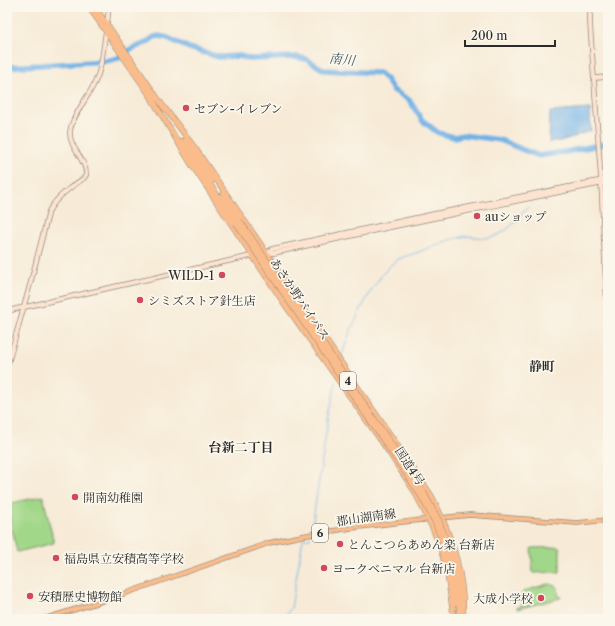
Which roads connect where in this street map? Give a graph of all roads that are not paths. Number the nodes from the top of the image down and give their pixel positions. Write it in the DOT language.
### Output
graph roads {
  1 [pos="89,7"];
  2 [pos="590,7"];
  3 [pos="109,8"];
  4 [pos="97,9"];
  5 [pos="107,25"];
  6 [pos="106,32"];
  7 [pos="122,51"];
  8 [pos="129,61"];
  9 [pos="608,77"];
  10 [pos="594,78"];
  11 [pos="152,99"];
  12 [pos="164,107"];
  13 [pos="608,178"];
  14 [pos="601,182"];
  15 [pos="608,182"];
  16 [pos="238,222"];
  17 [pos="266,253"];
  18 [pos="253,256"];
  19 [pos="24,307"];
  20 [pos="7,311"];
  21 [pos="608,328"];
  22 [pos="7,367"];
  23 [pos="443,518"];
  24 [pos="429,519"];
  25 [pos="608,520"];
  26 [pos="446,545"];
  27 [pos="44,619"];
  28 [pos="455,619"];
  29 [pos="460,619"];
  30 [pos="463,619"];
  1 -- 6 [label="highway, あさか野バイパス / 4"];
  2 -- 10 [label="street"];
  3 -- 4 [label="street"];
  3 -- 5 [label="street"];
  4 -- 5 [label="highway, あさか野バイパス / 4"];
  5 -- 6 [label="street"];
  5 -- 7 [label="highway, あさか野バイパス / 4"];
  6 -- 7 [label="highway, あさか野バイパス / 4"];
  6 -- 19 [label="street"];
  7 -- 8 [label="highway, あさか野バイパス / 4"];
  8 -- 11 [label="highway, あさか野バイパス / 4"];
  8 -- 12 [label="highway, あさか野バイパス / 4"];
  9 -- 10 [label="street"];
  10 -- 14 [label="street"];
  11 -- 16 [label="highway, あさか野バイパス / 4"];
  11 -- 18 [label="highway, 4"];
  12 -- 16 [label="highway, あさか野バイパス / 4"];
  12 -- 17 [label="highway, 4"];
  13 -- 14 [label="street"];
  14 -- 15 [label="street"];
  14 -- 17 [label="street"];
  14 -- 21 [label="street"];
  16 -- 26 [label="highway, あさか野バイパス / 4, bridge"];
  17 -- 18 [label="street"];
  17 -- 23 [label="highway, 4"];
  18 -- 19 [label="street"];
  18 -- 24 [label="highway, 国道4号 / 4"];
  19 -- 20 [label="street"];
  19 -- 22 [label="street"];
  23 -- 24 [label="main road, 郡山湖南線 / 6"];
  23 -- 25 [label="main road, 郡山湖南線 / 6"];
  23 -- 30 [label="highway"];
  24 -- 27 [label="main road, 郡山湖南線 / 6"];
  24 -- 28 [label="highway, 国道4号"];
  26 -- 28 [label="highway, あさか野バイパス / 4"];
  26 -- 29 [label="highway, あさか野バイパス / 4"];
}
